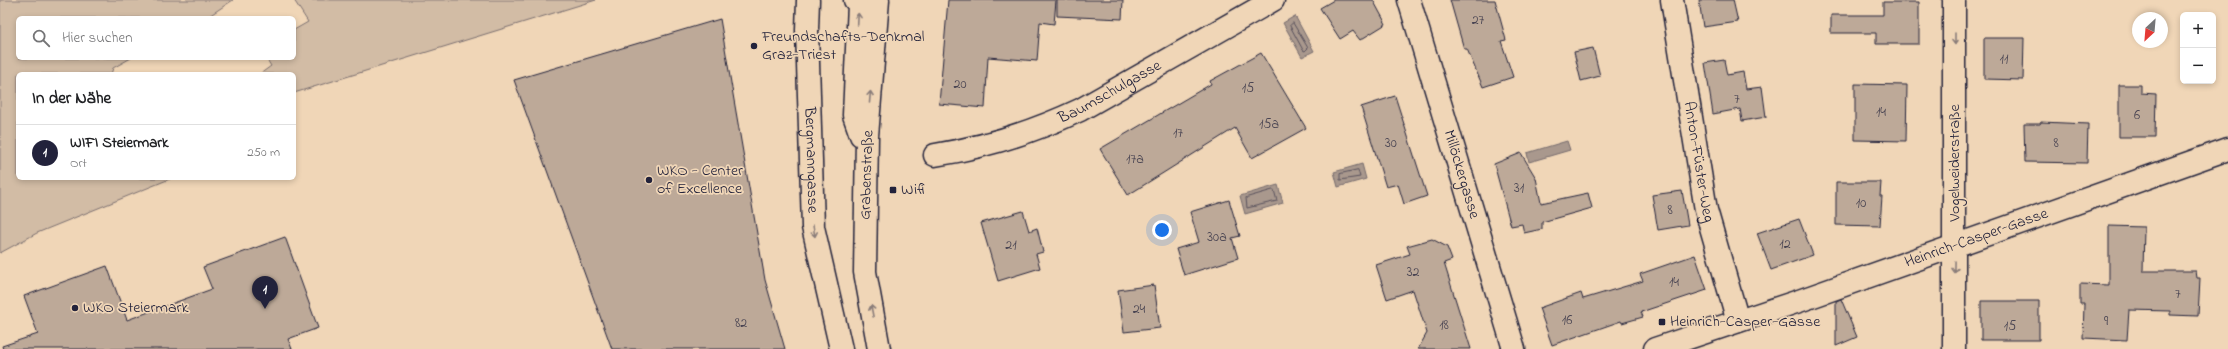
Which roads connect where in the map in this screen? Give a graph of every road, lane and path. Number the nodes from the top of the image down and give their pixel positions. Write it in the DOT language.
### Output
graph roads {
  1 [pos="808,0"];
  2 [pos="855,0"];
  3 [pos="878,0"];
  4 [pos="1273,0"];
  5 [pos="1409,0"];
  6 [pos="1672,0"];
  7 [pos="1954,0"];
  8 [pos="2228,149"];
  9 [pos="867,154"];
  10 [pos="935,155"];
  11 [pos="1955,245"];
  12 [pos="1738,321"];
  13 [pos="841,349"];
  14 [pos="879,349"];
  15 [pos="1514,349"];
  16 [pos="1655,349"];
  17 [pos="1954,349"];
  1 -- 13 [label="street, Bergmanngasse, one-way"];
  9 -- 2 [label="street, one-way"];
  9 -- 3 [label="street, Grabenstraße, one-way"];
  4 -- 10 [label="street, Baumschulgasse"];
  5 -- 15 [label="street, Millöckergasse"];
  6 -- 12 [label="street, Anton-Füster-Weg"];
  7 -- 11 [label="street, Vogelweiderstraße, one-way"];
  8 -- 11 [label="street, Heinrich-Casper-Gasse"];
  14 -- 9 [label="street, Grabenstraße, one-way"];
  11 -- 12 [label="street, Heinrich-Casper-Gasse"];
  11 -- 17 [label="street, Vogelweiderstraße, one-way"];
  12 -- 16 [label="street, Heinrich-Casper-Gasse"];
}
